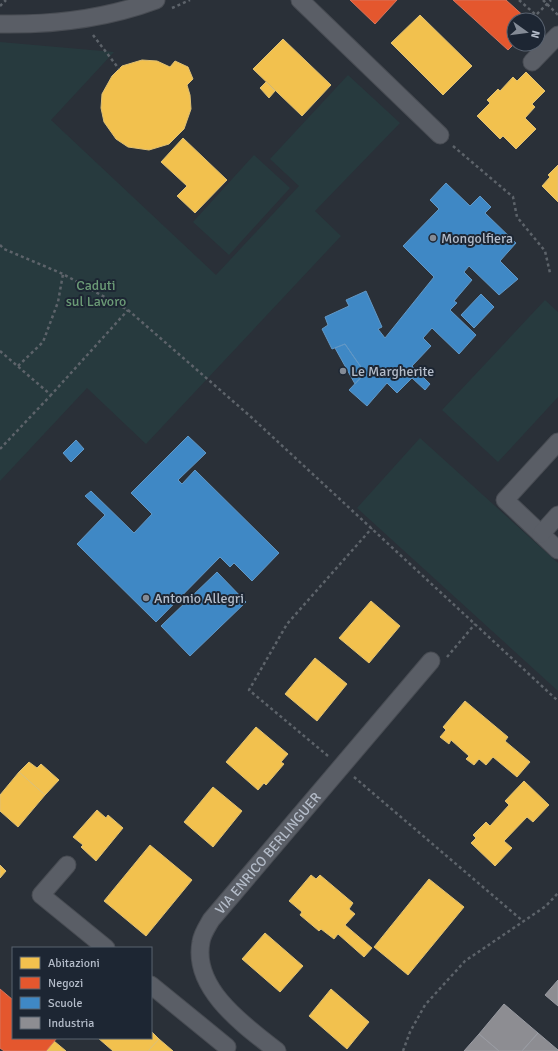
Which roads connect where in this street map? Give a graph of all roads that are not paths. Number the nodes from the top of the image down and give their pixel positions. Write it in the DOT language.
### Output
graph roads {
  1 [pos="156,0"];
  2 [pos="300,0"];
  3 [pos="0,24"];
  4 [pos="558,35"];
  5 [pos="532,62"];
  6 [pos="440,135"];
  7 [pos="558,442"];
  8 [pos="558,515"];
  9 [pos="541,534"];
  10 [pos="558,550"];
  11 [pos="430,662"];
  12 [pos="67,864"];
  13 [pos="105,947"];
  14 [pos="152,986"];
  15 [pos="245,1026"];
  16 [pos="225,1049"];
  17 [pos="277,1051"];
  1 -- 3 [label="street"];
  2 -- 6 [label="street"];
  4 -- 5 [label="street"];
  7 -- 9 [label="street"];
  8 -- 9 [label="street"];
  9 -- 10 [label="street"];
  11 -- 15 [label="street, VIA ENRICO BERLINGUER"];
  12 -- 13 [label="street"];
  14 -- 16 [label="street"];
  15 -- 16 [label="street"];
  15 -- 17 [label="street, VIA ENRICO BERLINGUER"];
}
